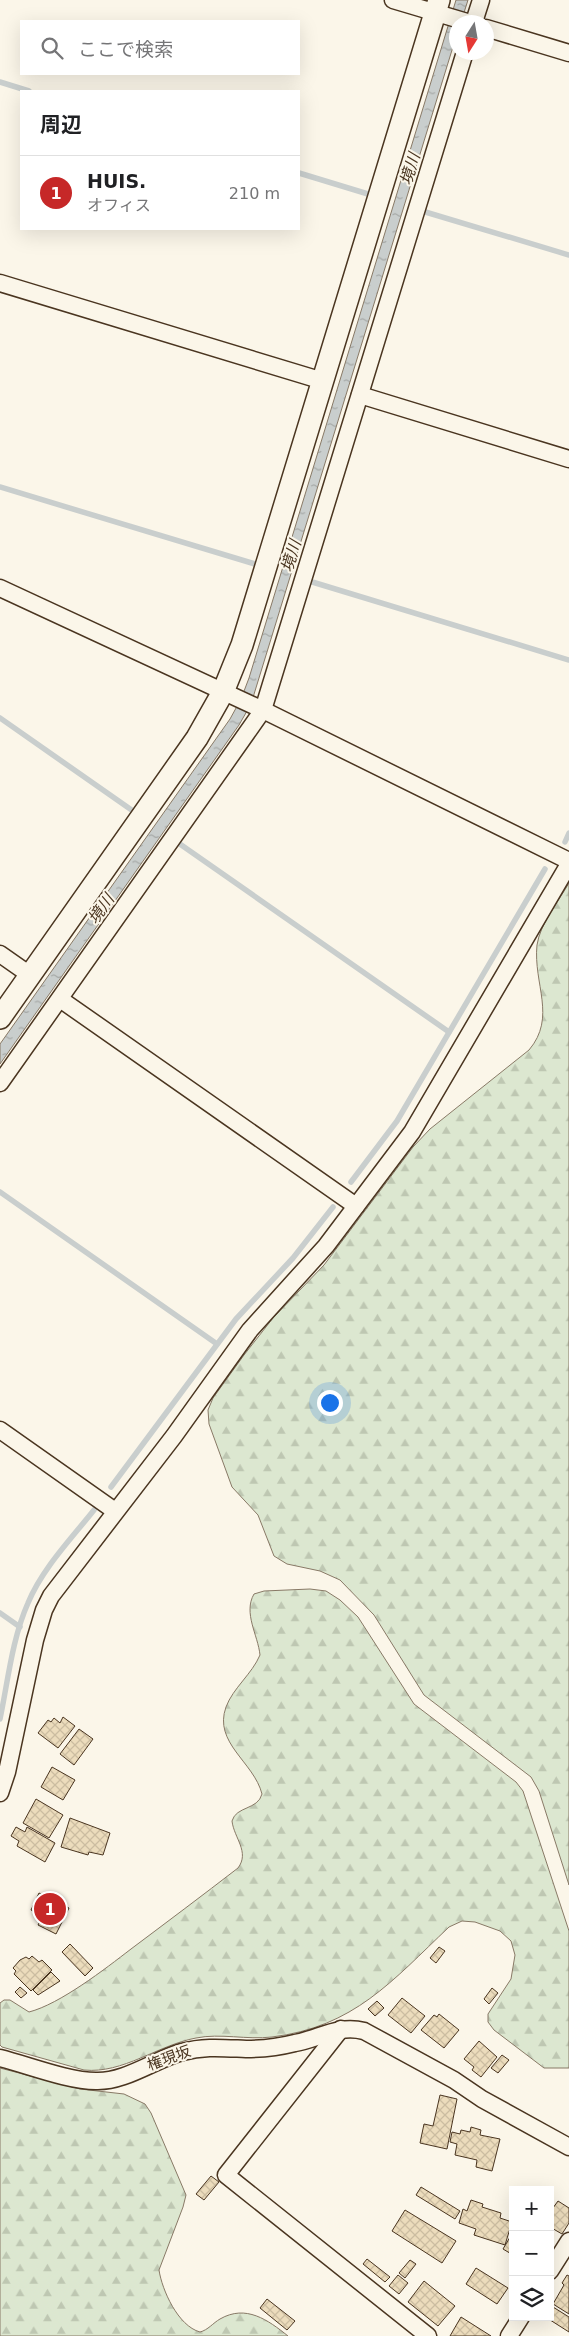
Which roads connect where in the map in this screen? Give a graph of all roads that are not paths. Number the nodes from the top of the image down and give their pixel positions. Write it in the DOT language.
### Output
graph roads {
  1 [pos="393,0"];
  2 [pos="481,0"];
  3 [pos="440,9"];
  4 [pos="452,15"];
  5 [pos="476,15"];
  6 [pos="494,30"];
  7 [pos="569,53"];
  8 [pos="463,60"];
  9 [pos="0,283"];
  10 [pos="323,381"];
  11 [pos="360,394"];
  12 [pos="569,459"];
  13 [pos="0,588"];
  14 [pos="229,694"];
  15 [pos="259,708"];
  16 [pos="569,862"];
  17 [pos="0,954"];
  18 [pos="30,975"];
  19 [pos="60,998"];
  20 [pos="0,1018"];
  21 [pos="0,1083"];
  22 [pos="356,1206"];
  23 [pos="0,1430"];
  24 [pos="115,1511"];
  25 [pos="0,1793"];
  26 [pos="341,2029"];
  27 [pos="0,2058"];
  28 [pos="569,2147"];
  29 [pos="569,2241"];
  30 [pos="554,2265"];
  31 [pos="518,2321"];
  32 [pos="428,2336"];
  33 [pos="509,2336"];
  1 -- 3 [label="street"];
  2 -- 5 [label="street"];
  3 -- 4 [label="street"];
  3 -- 10 [label="street"];
  6 -- 7 [label="street"];
  8 -- 11 [label="street"];
  9 -- 10 [label="street"];
  10 -- 14 [label="street"];
  11 -- 12 [label="street"];
  11 -- 15 [label="street"];
  13 -- 14 [label="street"];
  14 -- 15 [label="street"];
  14 -- 18 [label="street"];
  15 -- 16 [label="street"];
  15 -- 19 [label="street"];
  16 -- 22 [label="street"];
  17 -- 18 [label="street"];
  18 -- 20 [label="street"];
  19 -- 21 [label="street"];
  19 -- 22 [label="street"];
  22 -- 24 [label="street"];
  23 -- 24 [label="street"];
  24 -- 25 [label="street"];
  26 -- 27 [label="street, 権現坂"];
  26 -- 28 [label="street"];
  26 -- 32 [label="street"];
  29 -- 30 [label="street"];
  31 -- 33 [label="street"];
}
